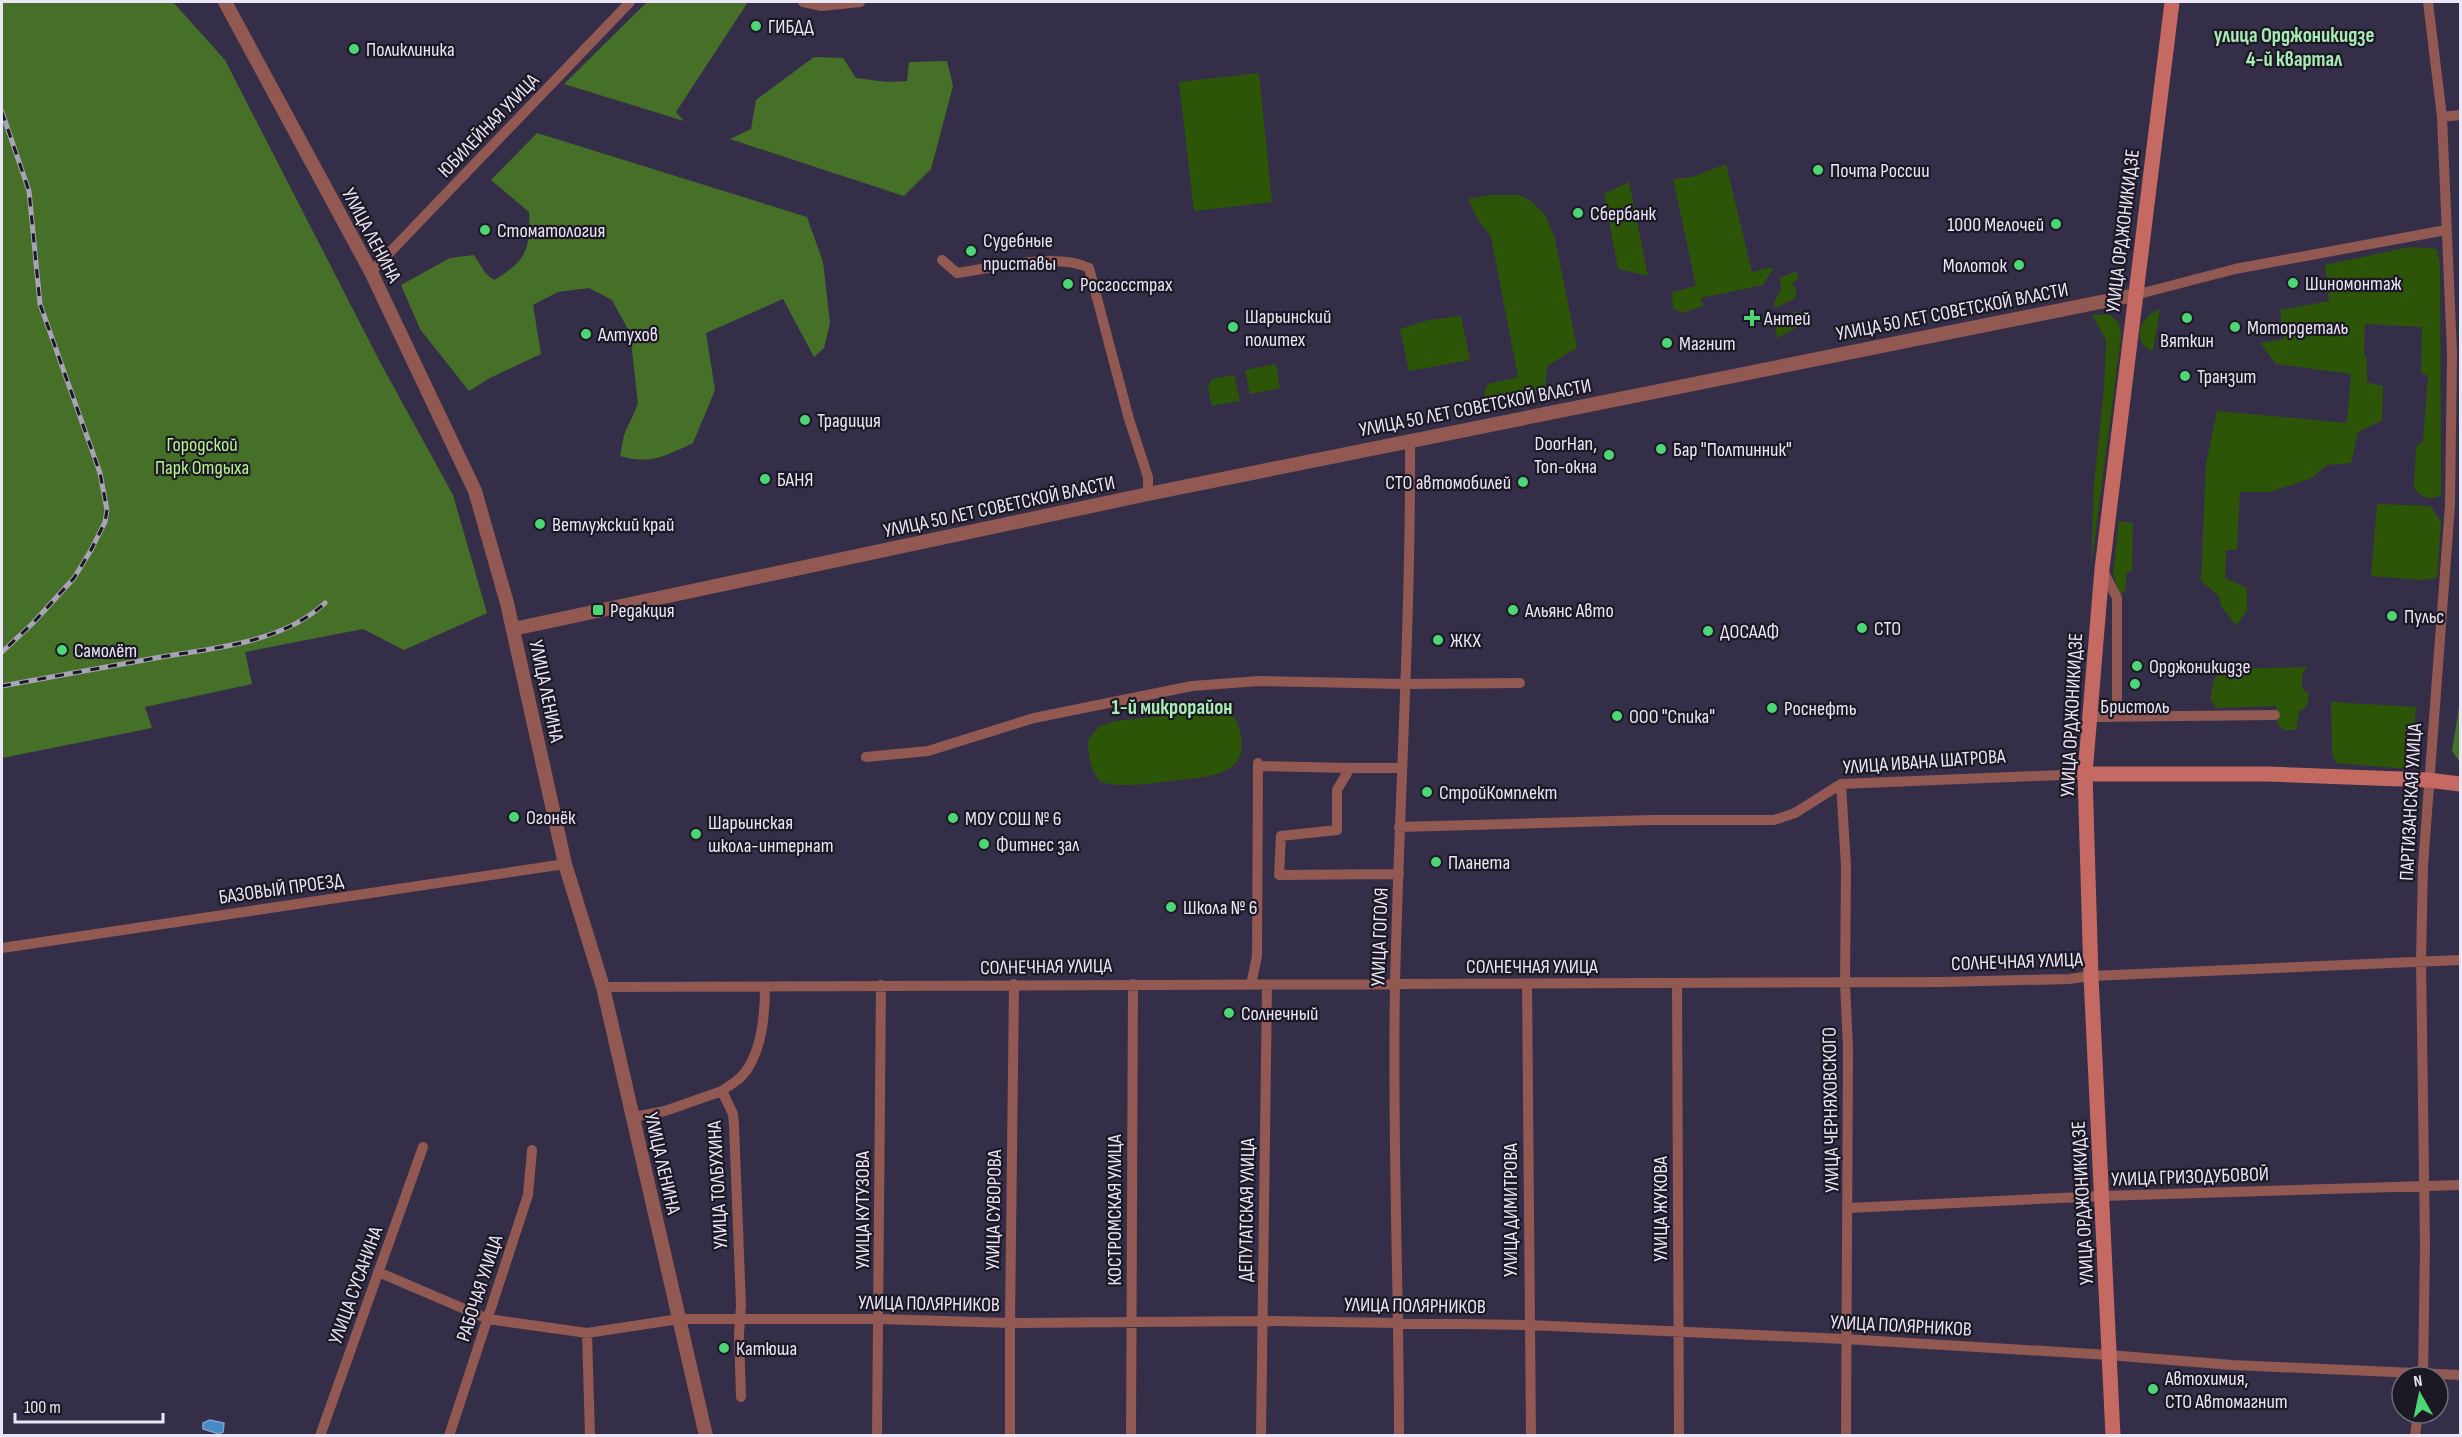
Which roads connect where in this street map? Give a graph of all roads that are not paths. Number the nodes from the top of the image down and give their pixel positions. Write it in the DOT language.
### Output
graph roads {
  1 [pos="225,2"];
  2 [pos="630,2"];
  3 [pos="803,2"];
  4 [pos="860,2"];
  5 [pos="2172,2"];
  6 [pos="2428,2"];
  7 [pos="2460,115"];
  8 [pos="2442,117"];
  9 [pos="2446,230"];
  10 [pos="942,260"];
  11 [pos="371,272"];
  12 [pos="2135,295"];
  13 [pos="1410,440"];
  14 [pos="1148,494"];
  15 [pos="2102,569"];
  16 [pos="513,629"];
  17 [pos="1520,683"];
  18 [pos="1404,684"];
  19 [pos="2275,715"];
  20 [pos="2090,717"];
  21 [pos="2114,717"];
  22 [pos="866,757"];
  23 [pos="1350,768"];
  24 [pos="1401,768"];
  25 [pos="2085,774"];
  26 [pos="2428,780"];
  27 [pos="1841,784"];
  28 [pos="2460,784"];
  29 [pos="1399,827"];
  30 [pos="565,864"];
  31 [pos="1399,874"];
  32 [pos="2,948"];
  33 [pos="2460,960"];
  34 [pos="2421,961"];
  35 [pos="2091,976"];
  36 [pos="1677,983"];
  37 [pos="1845,983"];
  38 [pos="1014,984"];
  39 [pos="1133,984"];
  40 [pos="1527,984"];
  41 [pos="1251,985"];
  42 [pos="1267,985"];
  43 [pos="1395,985"];
  44 [pos="881,986"];
  45 [pos="603,987"];
  46 [pos="765,987"];
  47 [pos="722,1091"];
  48 [pos="633,1117"];
  49 [pos="423,1147"];
  50 [pos="532,1150"];
  51 [pos="2460,1185"];
  52 [pos="2423,1187"];
  53 [pos="2103,1196"];
  54 [pos="1849,1208"];
  55 [pos="378,1272"];
  56 [pos="488,1319"];
  57 [pos="679,1319"];
  58 [pos="879,1319"];
  59 [pos="740,1320"];
  60 [pos="1262,1321"];
  61 [pos="1132,1322"];
  62 [pos="1399,1322"];
  63 [pos="1010,1323"];
  64 [pos="1529,1325"];
  65 [pos="1678,1330"];
  66 [pos="587,1333"];
  67 [pos="1845,1339"];
  68 [pos="2109,1354"];
  69 [pos="2423,1365"];
  70 [pos="2390,1373"];
  71 [pos="741,1397"];
  72 [pos="320,1436"];
  73 [pos="449,1436"];
  74 [pos="590,1436"];
  75 [pos="706,1436"];
  76 [pos="877,1436"];
  77 [pos="1010,1436"];
  78 [pos="1131,1436"];
  79 [pos="1261,1436"];
  80 [pos="1399,1436"];
  81 [pos="1531,1436"];
  82 [pos="1679,1436"];
  83 [pos="1846,1436"];
  84 [pos="2114,1436"];
  1 -- 11 [label="street, УЛИЦА ЛЕНИНА"];
  2 -- 11 [label="street, ЮБИЛЕЙНАЯ УЛИЦА"];
  3 -- 4 [label="street"];
  5 -- 12 [label="main road, УЛИЦА ОРДЖОНИКИДЗЕ"];
  6 -- 8 [label="street, ПАРТИЗАНСКАЯ УЛИЦА"];
  7 -- 8 [label="street"];
  8 -- 9 [label="street, ПАРТИЗАНСКАЯ УЛИЦА"];
  9 -- 12 [label="street, УЛИЦА 50 ЛЕТ СОВЕТСКОЙ ВЛАСТИ"];
  9 -- 26 [label="street, ПАРТИЗАНСКАЯ УЛИЦА"];
  10 -- 14 [label="street"];
  11 -- 16 [label="street, УЛИЦА ЛЕНИНА"];
  12 -- 13 [label="street, УЛИЦА 50 ЛЕТ СОВЕТСКОЙ ВЛАСТИ"];
  12 -- 15 [label="main road, УЛИЦА ОРДЖОНИКИДЗЕ"];
  13 -- 14 [label="street, УЛИЦА 50 ЛЕТ СОВЕТСКОЙ ВЛАСТИ"];
  13 -- 18 [label="street, УЛИЦА ГОГОЛЯ"];
  14 -- 16 [label="street, УЛИЦА 50 ЛЕТ СОВЕТСКОЙ ВЛАСТИ"];
  15 -- 20 [label="main road, УЛИЦА ОРДЖОНИКИДЗЕ"];
  15 -- 21 [label="street"];
  16 -- 30 [label="street, УЛИЦА ЛЕНИНА"];
  17 -- 18 [label="street"];
  18 -- 22 [label="street"];
  18 -- 24 [label="street, УЛИЦА ГОГОЛЯ"];
  19 -- 21 [label="street"];
  20 -- 21 [label="street"];
  20 -- 25 [label="main road, УЛИЦА ОРДЖОНИКИДЗЕ"];
  23 -- 24 [label="street"];
  23 -- 31 [label="street"];
  23 -- 41 [label="street"];
  24 -- 29 [label="street, УЛИЦА ГОГОЛЯ"];
  25 -- 26 [label="main road, УЛИЦА ИВАНА ШАТРОВА"];
  25 -- 27 [label="street, УЛИЦА ИВАНА ШАТРОВА"];
  25 -- 35 [label="main road, УЛИЦА ОРДЖОНИКИДЗЕ"];
  26 -- 28 [label="main road, УЛИЦА ИВАНА ШАТРОВА"];
  26 -- 34 [label="street, ПАРТИЗАНСКАЯ УЛИЦА"];
  27 -- 29 [label="street, УЛИЦА ИВАНА ШАТРОВА"];
  27 -- 37 [label="street, УЛИЦА ЧЕРНЯХОВСКОГО"];
  29 -- 31 [label="street, УЛИЦА ГОГОЛЯ"];
  30 -- 32 [label="street, БАЗОВЫЙ ПРОЕЗД"];
  30 -- 45 [label="street, УЛИЦА ЛЕНИНА"];
  31 -- 43 [label="street, УЛИЦА ГОГОЛЯ"];
  33 -- 34 [label="street, СОЛНЕЧНАЯ УЛИЦА"];
  34 -- 35 [label="street, СОЛНЕЧНАЯ УЛИЦА"];
  34 -- 52 [label="street, ПАРТИЗАНСКАЯ УЛИЦА"];
  35 -- 37 [label="street, СОЛНЕЧНАЯ УЛИЦА"];
  35 -- 53 [label="main road, УЛИЦА ОРДЖОНИКИДЗЕ"];
  36 -- 37 [label="street, СОЛНЕЧНАЯ УЛИЦА"];
  36 -- 40 [label="street, СОЛНЕЧНАЯ УЛИЦА"];
  36 -- 65 [label="street, УЛИЦА ЖУКОВА"];
  37 -- 54 [label="street, УЛИЦА ЧЕРНЯХОВСКОГО"];
  38 -- 39 [label="street, СОЛНЕЧНАЯ УЛИЦА"];
  38 -- 44 [label="street, СОЛНЕЧНАЯ УЛИЦА"];
  38 -- 63 [label="street, УЛИЦА СУВОРОВА"];
  39 -- 41 [label="street, СОЛНЕЧНАЯ УЛИЦА"];
  39 -- 61 [label="street, КОСТРОМСКАЯ УЛИЦА"];
  40 -- 43 [label="street, СОЛНЕЧНАЯ УЛИЦА"];
  40 -- 64 [label="street, УЛИЦА ДИМИТРОВА"];
  41 -- 42 [label="street, СОЛНЕЧНАЯ УЛИЦА"];
  42 -- 43 [label="street, СОЛНЕЧНАЯ УЛИЦА"];
  42 -- 60 [label="street, ДЕПУТАТСКАЯ УЛИЦА"];
  43 -- 62 [label="street, УЛИЦА ГОГОЛЯ"];
  44 -- 46 [label="street, СОЛНЕЧНАЯ УЛИЦА"];
  44 -- 58 [label="street, УЛИЦА КУТУЗОВА"];
  45 -- 46 [label="street, СОЛНЕЧНАЯ УЛИЦА"];
  45 -- 48 [label="street, УЛИЦА ЛЕНИНА"];
  46 -- 47 [label="street"];
  47 -- 48 [label="street"];
  47 -- 59 [label="street, УЛИЦА ТОЛБУХИНА"];
  48 -- 57 [label="street, УЛИЦА ЛЕНИНА"];
  49 -- 55 [label="street, УЛИЦА СУСАНИНА"];
  50 -- 56 [label="street, РАБОЧАЯ УЛИЦА"];
  51 -- 52 [label="street, УЛИЦА ГРИЗОДУБОВОЙ"];
  52 -- 53 [label="street, УЛИЦА ГРИЗОДУБОВОЙ"];
  52 -- 69 [label="street, ПАРТИЗАНСКАЯ УЛИЦА"];
  53 -- 54 [label="street, УЛИЦА ГРИЗОДУБОВОЙ"];
  53 -- 68 [label="main road, УЛИЦА ОРДЖОНИКИДЗЕ"];
  54 -- 67 [label="street, УЛИЦА ЧЕРНЯХОВСКОГО"];
  55 -- 56 [label="street, УЛИЦА ПОЛЯРНИКОВ"];
  55 -- 72 [label="street, УЛИЦА СУСАНИНА"];
  56 -- 66 [label="street, УЛИЦА ПОЛЯРНИКОВ"];
  56 -- 73 [label="street, РАБОЧАЯ УЛИЦА"];
  57 -- 59 [label="street, УЛИЦА ПОЛЯРНИКОВ"];
  57 -- 66 [label="street, УЛИЦА ПОЛЯРНИКОВ"];
  57 -- 75 [label="street, УЛИЦА ЛЕНИНА"];
  58 -- 59 [label="street, УЛИЦА ПОЛЯРНИКОВ"];
  58 -- 63 [label="street, УЛИЦА ПОЛЯРНИКОВ"];
  58 -- 76 [label="street, УЛИЦА КУТУЗОВА"];
  59 -- 71 [label="street, УЛИЦА ТОЛБУХИНА"];
  60 -- 61 [label="street, УЛИЦА ПОЛЯРНИКОВ"];
  60 -- 62 [label="street, УЛИЦА ПОЛЯРНИКОВ"];
  60 -- 79 [label="street, ДЕПУТАТСКАЯ УЛИЦА"];
  61 -- 63 [label="street, УЛИЦА ПОЛЯРНИКОВ"];
  61 -- 78 [label="street, КОСТРОМСКАЯ УЛИЦА"];
  62 -- 64 [label="street, УЛИЦА ПОЛЯРНИКОВ"];
  62 -- 80 [label="street, УЛИЦА ГОГОЛЯ"];
  63 -- 77 [label="street, УЛИЦА СУВОРОВА"];
  64 -- 65 [label="street, УЛИЦА ПОЛЯРНИКОВ"];
  64 -- 81 [label="street, УЛИЦА ДИМИТРОВА"];
  65 -- 67 [label="street, УЛИЦА ПОЛЯРНИКОВ"];
  65 -- 82 [label="street, УЛИЦА ЖУКОВА"];
  66 -- 74 [label="street"];
  67 -- 68 [label="street, УЛИЦА ПОЛЯРНИКОВ"];
  67 -- 83 [label="street, УЛИЦА ЧЕРНЯХОВСКОГО"];
  68 -- 70 [label="street, УЛИЦА ПОЛЯРНИКОВ"];
  68 -- 84 [label="main road, УЛИЦА ОРДЖОНИКИДЗЕ"];
}
